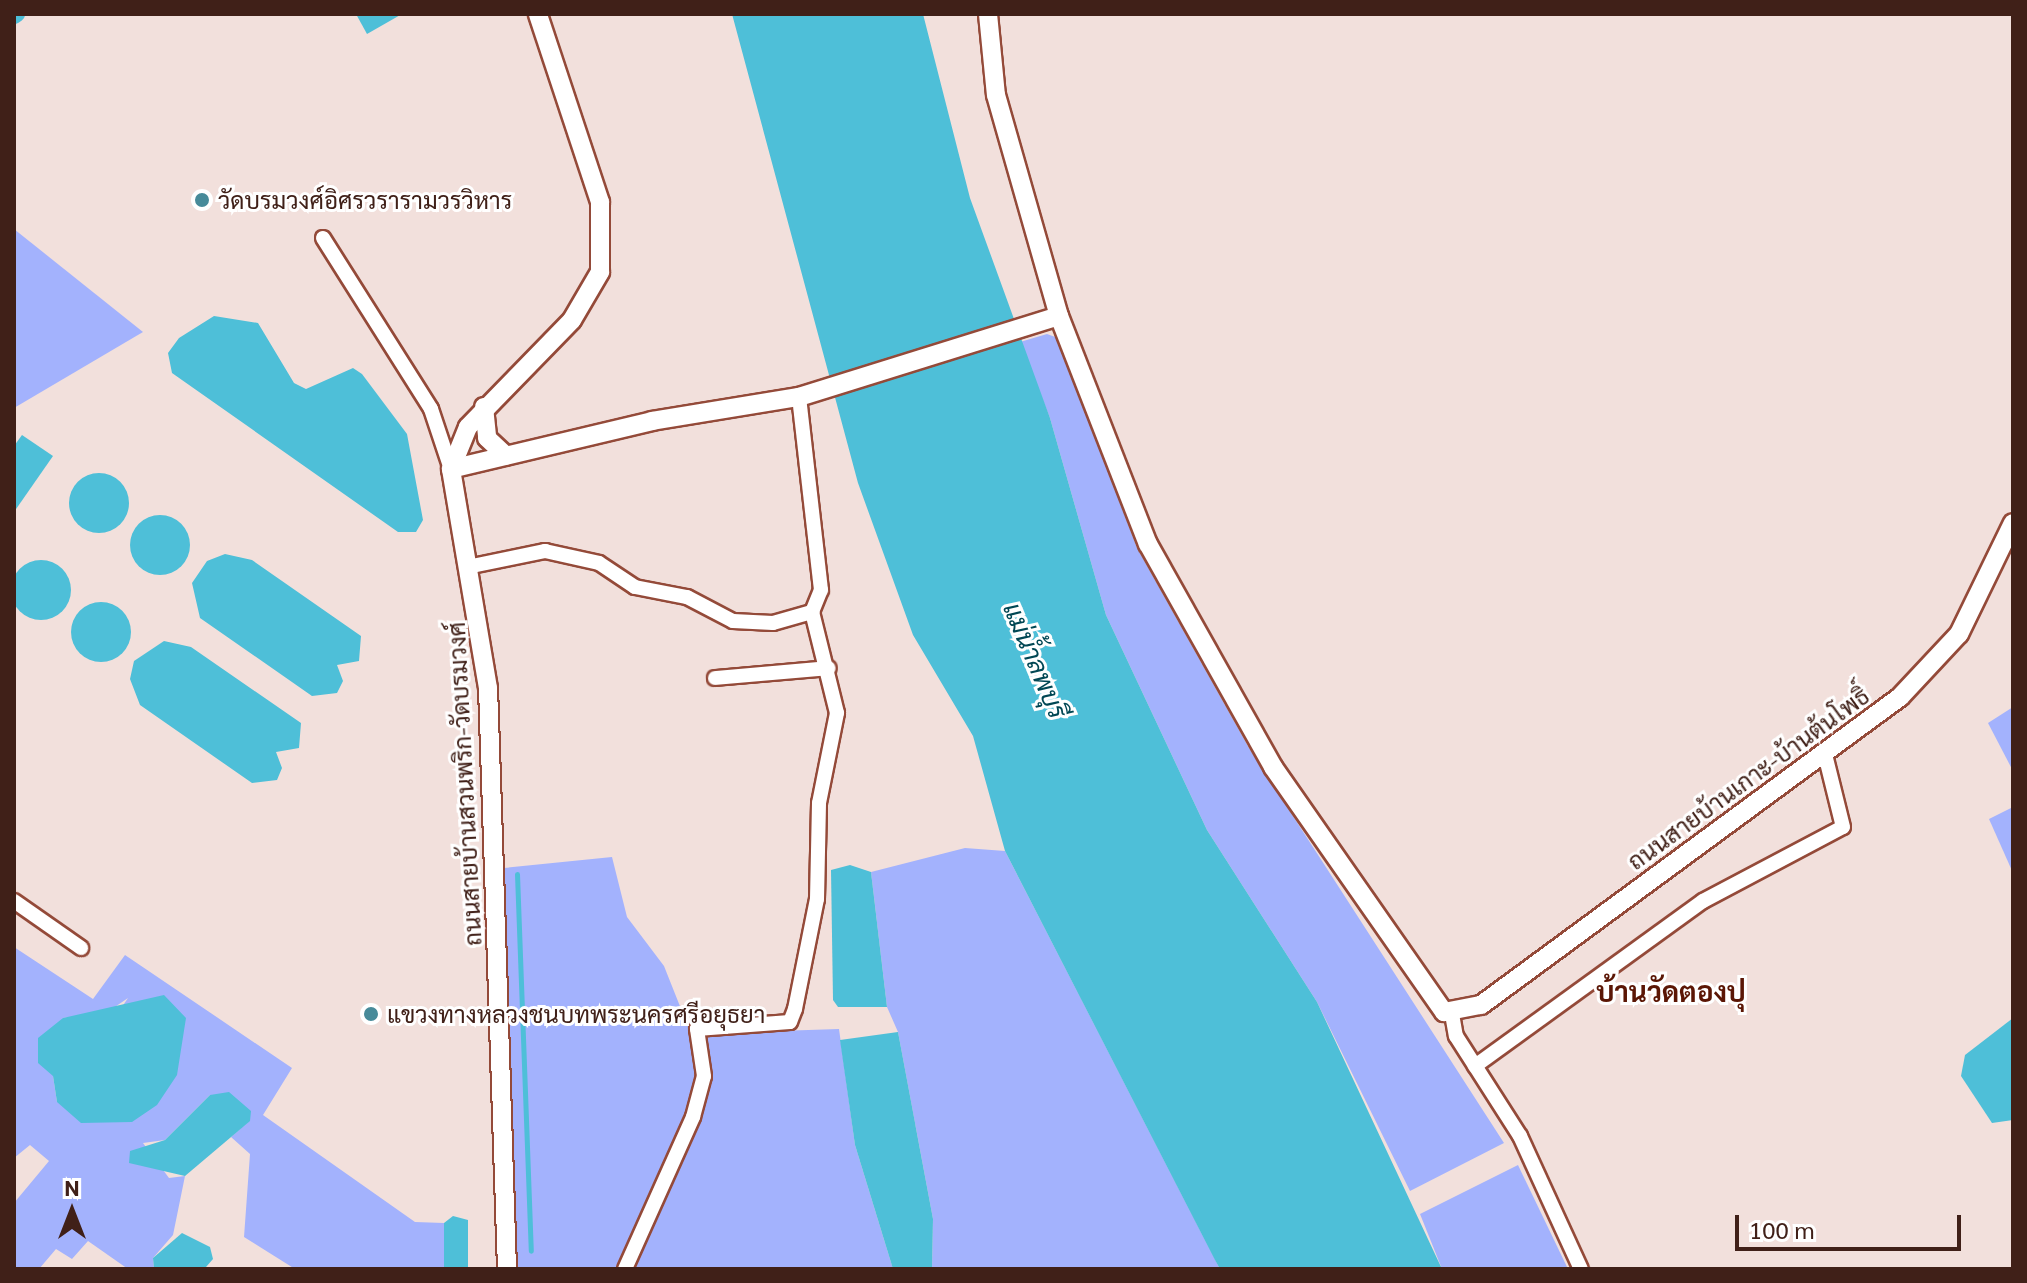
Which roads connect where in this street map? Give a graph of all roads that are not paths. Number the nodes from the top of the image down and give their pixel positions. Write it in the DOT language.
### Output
graph roads {
  1 [pos="538,14"];
  2 [pos="988,14"];
  3 [pos="323,238"];
  4 [pos="1059,316"];
  5 [pos="805,395"];
  6 [pos="484,407"];
  7 [pos="506,456"];
  8 [pos="451,469"];
  9 [pos="2013,523"];
  10 [pos="472,566"];
  11 [pos="812,612"];
  12 [pos="829,668"];
  13 [pos="715,678"];
  14 [pos="1824,750"];
  15 [pos="14,901"];
  16 [pos="81,948"];
  17 [pos="1452,1014"];
  18 [pos="1475,1066"];
  19 [pos="507,1269"];
  20 [pos="625,1269"];
  21 [pos="1581,1269"];
  1 -- 6 [label="street"];
  2 -- 4 [label="street"];
  3 -- 8 [label="street, ถนนสายบ้านสวนพริก-วัดบรมวงศ์"];
  4 -- 5 [label="street"];
  4 -- 17 [label="street"];
  5 -- 7 [label="street"];
  5 -- 11 [label="street"];
  6 -- 7 [label="street"];
  6 -- 8 [label="street"];
  7 -- 8 [label="street"];
  8 -- 10 [label="street, ถนนสายบ้านสวนพริก-วัดบรมวงศ์"];
  9 -- 14 [label="street, ถนนสายบ้านเกาะ-บ้านต้นโพธิ์"];
  10 -- 11 [label="street"];
  10 -- 19 [label="street, ถนนสายบ้านสวนพริก-วัดบรมวงศ์"];
  11 -- 12 [label="street"];
  12 -- 13 [label="street"];
  12 -- 20 [label="street"];
  14 -- 17 [label="street, ถนนสายบ้านเกาะ-บ้านต้นโพธิ์"];
  14 -- 18 [label="street"];
  15 -- 16 [label="street"];
  17 -- 18 [label="street"];
  18 -- 21 [label="street"];
}
